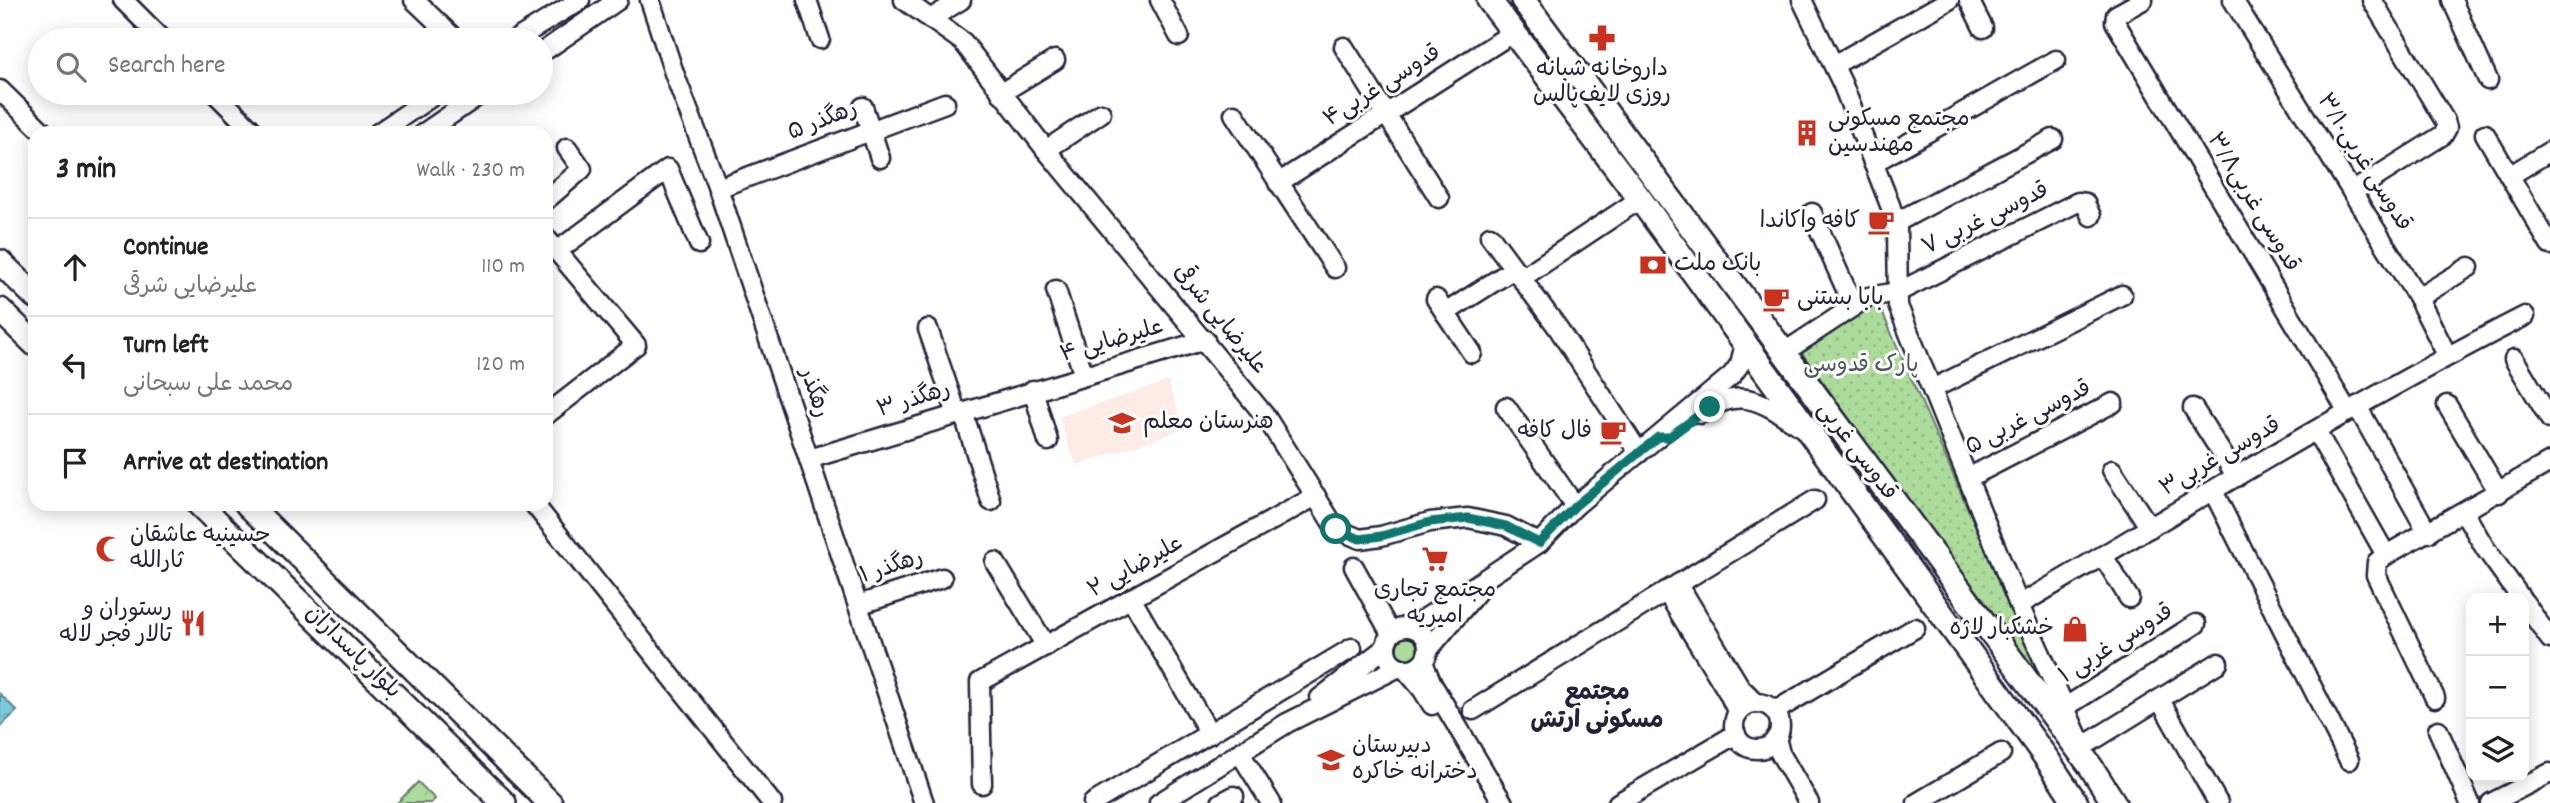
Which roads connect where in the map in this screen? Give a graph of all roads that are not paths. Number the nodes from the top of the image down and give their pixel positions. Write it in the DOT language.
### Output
graph roads {
  1 [pos="414,0"];
  2 [pos="580,0"];
  3 [pos="618,0"];
  4 [pos="650,0"];
  5 [pos="807,0"];
  6 [pos="904,0"];
  7 [pos="961,0"];
  8 [pos="1160,0"];
  9 [pos="1489,0"];
  10 [pos="1802,0"];
  11 [pos="1949,0"];
  12 [pos="1969,0"];
  13 [pos="2143,0"];
  14 [pos="2233,0"];
  15 [pos="2372,0"];
  16 [pos="2452,0"];
  17 [pos="1531,3"];
  18 [pos="128,6"];
  19 [pos="930,19"];
  20 [pos="151,28"];
  21 [pos="443,28"];
  22 [pos="534,28"];
  23 [pos="1983,28"];
  24 [pos="1514,33"];
  25 [pos="1179,36"];
  26 [pos="820,39"];
  27 [pos="553,45"];
  28 [pos="1344,47"];
  29 [pos="1055,60"];
  30 [pos="2056,60"];
  31 [pos="1833,65"];
  32 [pos="2488,80"];
  33 [pos="0,90"];
  34 [pos="1001,93"];
  35 [pos="945,103"];
  36 [pos="227,105"];
  37 [pos="420,105"];
  38 [pos="465,105"];
  39 [pos="863,107"];
  40 [pos="1101,113"];
  41 [pos="1234,114"];
  42 [pos="1387,114"];
  43 [pos="36,126"];
  44 [pos="248,126"];
  45 [pos="389,126"];
  46 [pos="434,126"];
  47 [pos="871,131"];
  48 [pos="2486,134"];
  49 [pos="2053,139"];
  50 [pos="567,148"];
  51 [pos="1046,150"];
  52 [pos="2550,151"];
  53 [pos="1637,155"];
  54 [pos="880,158"];
  55 [pos="1873,163"];
  56 [pos="1618,169"];
  57 [pos="2511,175"];
  58 [pos="1278,183"];
  59 [pos="718,188"];
  60 [pos="2352,192"];
  61 [pos="553,194"];
  62 [pos="1439,198"];
  63 [pos="1640,199"];
  64 [pos="1812,213"];
  65 [pos="2091,216"];
  66 [pos="1895,223"];
  67 [pos="1490,236"];
  68 [pos="553,243"];
  69 [pos="699,244"];
  70 [pos="553,245"];
  71 [pos="2550,245"];
  72 [pos="0,262"];
  73 [pos="2469,267"];
  74 [pos="1335,268"];
  75 [pos="1514,269"];
  76 [pos="28,289"];
  77 [pos="1056,290"];
  78 [pos="1898,292"];
  79 [pos="2122,295"];
  80 [pos="2418,298"];
  81 [pos="1853,305"];
  82 [pos="0,310"];
  83 [pos="2525,316"];
  84 [pos="928,328"];
  85 [pos="28,337"];
  86 [pos="1205,340"];
  87 [pos="1745,344"];
  88 [pos="1472,353"];
  89 [pos="1783,353"];
  90 [pos="2447,355"];
  91 [pos="2514,359"];
  92 [pos="1084,376"];
  93 [pos="1932,389"];
  94 [pos="1033,390"];
  95 [pos="2113,403"];
  96 [pos="2446,405"];
  97 [pos="1506,407"];
  98 [pos="2193,408"];
  99 [pos="2352,409"];
  100 [pos="553,410"];
  101 [pos="960,413"];
  102 [pos="2550,419"];
  103 [pos="2316,431"];
  104 [pos="1810,432"];
  105 [pos="1658,437"];
  106 [pos="1048,441"];
  107 [pos="1639,453"];
  108 [pos="809,459"];
  109 [pos="2550,463"];
  110 [pos="2112,470"];
  111 [pos="2237,477"];
  112 [pos="1968,478"];
  113 [pos="2213,491"];
  114 [pos="2499,493"];
  115 [pos="1316,496"];
  116 [pos="1815,500"];
  117 [pos="991,501"];
  118 [pos="1575,506"];
  119 [pos="206,511"];
  120 [pos="254,511"];
  121 [pos="540,511"];
  122 [pos="2464,512"];
  123 [pos="2150,528"];
  124 [pos="2428,533"];
  125 [pos="1539,543"];
  126 [pos="2386,555"];
  127 [pos="2103,556"];
  128 [pos="995,562"];
  129 [pos="1354,567"];
  130 [pos="942,578"];
  131 [pos="1488,579"];
  132 [pos="1672,588"];
  133 [pos="2517,593"];
  134 [pos="1131,598"];
  135 [pos="2129,598"];
  136 [pos="858,605"];
  137 [pos="2019,605"];
  138 [pos="2529,610"];
  139 [pos="2196,624"];
  140 [pos="1412,627"];
  141 [pos="1915,628"];
  142 [pos="2550,639"];
  143 [pos="1389,640"];
  144 [pos="1046,646"];
  145 [pos="1352,648"];
  146 [pos="1426,656"];
  147 [pos="2218,663"];
  148 [pos="1402,668"];
  149 [pos="432,688"];
  150 [pos="2435,698"];
  151 [pos="2160,700"];
  152 [pos="1756,703"];
  153 [pos="2064,708"];
  154 [pos="1473,710"];
  155 [pos="411,711"];
  156 [pos="1775,711"];
  157 [pos="1738,713"];
  158 [pos="1287,723"];
  159 [pos="2438,730"];
  160 [pos="1210,734"];
  161 [pos="1736,734"];
  162 [pos="1776,738"];
  163 [pos="1758,748"];
  164 [pos="1240,753"];
  165 [pos="2001,753"];
  166 [pos="2086,757"];
  167 [pos="2349,760"];
  168 [pos="2550,773"];
  169 [pos="982,784"];
  170 [pos="1496,802"];
  171 [pos="504,803"];
  172 [pos="550,803"];
  173 [pos="772,803"];
  174 [pos="924,803"];
  175 [pos="1093,803"];
  176 [pos="1159,803"];
  177 [pos="1271,803"];
  178 [pos="1618,803"];
  179 [pos="1796,803"];
  180 [pos="1809,803"];
  181 [pos="1917,803"];
  182 [pos="2076,803"];
  183 [pos="2114,803"];
  184 [pos="2218,803"];
  185 [pos="2470,803"];
  186 [pos="2491,803"];
  1 -- 21 [label="street"];
  2 -- 22 [label="street"];
  3 -- 27 [label="street"];
  4 -- 59 [label="street, رهگذر"];
  5 -- 26 [label="street"];
  6 -- 19 [label="street, علیرضایی شرقی"];
  7 -- 19 [label="street"];
  8 -- 25 [label="street"];
  9 -- 24 [label="main road, قدوسی غربی"];
  10 -- 31 [label="street"];
  11 -- 31 [label="street"];
  12 -- 23 [label="street"];
  13 -- 99 [label="street, قدوسی غربی۳/۸"];
  14 -- 60 [label="street, قدوسی غربی۳/۱۰"];
  15 -- 60 [label="street"];
  16 -- 32 [label="street"];
  17 -- 53 [label="main road, قدوسی غربی"];
  18 -- 20 [label="street"];
  19 -- 34 [label="street, علیرضایی شرقی"];
  24 -- 42 [label="street, قدوسی غربی۴"];
  24 -- 56 [label="main road, قدوسی غربی"];
  28 -- 42 [label="street"];
  29 -- 34 [label="street"];
  30 -- 55 [label="street"];
  31 -- 55 [label="street"];
  33 -- 43 [label="street"];
  34 -- 51 [label="street, علیرضایی شرقی"];
  35 -- 47 [label="street, ۵ رهگذر"];
  36 -- 44 [label="street"];
  37 -- 45 [label="street"];
  38 -- 46 [label="street"];
  39 -- 47 [label="street"];
  40 -- 51 [label="street"];
  41 -- 58 [label="street"];
  42 -- 58 [label="street, قدوسی غربی۴"];
  42 -- 62 [label="street"];
  47 -- 54 [label="street"];
  47 -- 59 [label="street, ۵ رهگذر"];
  48 -- 57 [label="street"];
  49 -- 66 [label="street"];
  50 -- 61 [label="street"];
  51 -- 86 [label="street, علیرضایی شرقی"];
  52 -- 57 [label="street"];
  53 -- 56 [label="main road"];
  53 -- 89 [label="main road, قدوسی غربی"];
  55 -- 66 [label="street"];
  56 -- 63 [label="main road, قدوسی غربی"];
  57 -- 71 [label="street"];
  58 -- 74 [label="street"];
  59 -- 108 [label="street, رهگذر"];
  60 -- 80 [label="street, قدوسی غربی۳/۱۰"];
  63 -- 75 [label="street"];
  63 -- 87 [label="main road, قدوسی غربی"];
  64 -- 81 [label="street"];
  65 -- 78 [label="street, ۷ قدوسی غربی"];
  66 -- 78 [label="street"];
  67 -- 75 [label="street"];
  68 -- 69 [label="street"];
  70 -- 100 [label="street"];
  72 -- 76 [label="main road"];
  73 -- 80 [label="street"];
  75 -- 88 [label="street"];
  75 -- 107 [label="street"];
  77 -- 92 [label="street"];
  78 -- 81 [label="street"];
  78 -- 93 [label="street"];
  79 -- 93 [label="street"];
  80 -- 90 [label="street, قدوسی غربی۳/۱۰"];
  81 -- 89 [label="street"];
  82 -- 85 [label="main road"];
  83 -- 90 [label="street, قدوسی غربی۳"];
  84 -- 101 [label="street"];
  86 -- 92 [label="street, ۴ علیرضایی"];
  86 -- 115 [label="street, علیرضایی شرقی"];
  87 -- 104 [label="main road, قدوسی غربی"];
  87 -- 105 [label="street"];
  89 -- 166 [label="main road, قدوسی غربی"];
  90 -- 99 [label="street, قدوسی غربی۳"];
  91 -- 102 [label="street"];
  92 -- 94 [label="street, ۴ علیرضایی"];
  93 -- 112 [label="street"];
  94 -- 101 [label="street, ۳ رهگذر"];
  94 -- 106 [label="street"];
  95 -- 112 [label="street, ۵ قدوسی غربی"];
  96 -- 114 [label="street"];
  97 -- 118 [label="street"];
  98 -- 111 [label="street"];
  99 -- 103 [label="street, قدوسی غربی۳"];
  99 -- 124 [label="street, قدوسی غربی۳/۸"];
  101 -- 108 [label="street, ۳ رهگذر"];
  101 -- 117 [label="street"];
  103 -- 111 [label="street, قدوسی غربی۳"];
  103 -- 126 [label="street"];
  104 -- 105 [label="street"];
  104 -- 182 [label="main road, قدوسی غربی"];
  105 -- 107 [label="street"];
  107 -- 118 [label="street"];
  108 -- 136 [label="street, رهگذر"];
  109 -- 114 [label="street"];
  110 -- 123 [label="street"];
  111 -- 113 [label="street, قدوسی غربی۳"];
  112 -- 137 [label="street"];
  113 -- 123 [label="street, قدوسی غربی۳"];
  113 -- 167 [label="street"];
  114 -- 122 [label="street"];
  115 -- 125 [label="street, علیرضایی شرقی"];
  115 -- 134 [label="street, ۲ علیرضایی"];
  116 -- 132 [label="street"];
  118 -- 125 [label="street"];
  119 -- 155 [label="main road, بلوار پاسداران"];
  120 -- 149 [label="main road, بلوار پاسداران"];
  121 -- 173 [label="street"];
  122 -- 124 [label="street"];
  122 -- 133 [label="street"];
  123 -- 127 [label="street, قدوسی غربی۳"];
  124 -- 126 [label="street"];
  125 -- 131 [label="street"];
  126 -- 150 [label="street"];
  127 -- 135 [label="street"];
  127 -- 137 [label="street, قدوسی غربی۳"];
  128 -- 144 [label="street"];
  129 -- 143 [label="street"];
  130 -- 136 [label="street, ۱ رهگذر"];
  131 -- 140 [label="street"];
  131 -- 146 [label="street"];
  132 -- 152 [label="street"];
  132 -- 154 [label="street"];
  132 -- 157 [label="street"];
  134 -- 144 [label="street, ۲ علیرضایی"];
  134 -- 160 [label="street"];
  136 -- 174 [label="street, رهگذر"];
  137 -- 153 [label="street"];
  138 -- 142 [label="street"];
  139 -- 153 [label="street, ۱ قدوسی غربی"];
  140 -- 143 [label="street"];
  140 -- 146 [label="street"];
  141 -- 156 [label="street"];
  143 -- 148 [label="street"];
  143 -- 158 [label="street"];
  144 -- 169 [label="street, ۲ علیرضایی"];
  145 -- 160 [label="street"];
  146 -- 148 [label="street"];
  146 -- 170 [label="street"];
  147 -- 151 [label="street"];
  148 -- 158 [label="street"];
  148 -- 170 [label="street"];
  149 -- 155 [label="main road"];
  149 -- 172 [label="main road, بلوار پاسداران"];
  151 -- 166 [label="street"];
  151 -- 184 [label="street"];
  152 -- 156 [label="street"];
  152 -- 157 [label="street"];
  153 -- 166 [label="street"];
  155 -- 171 [label="main road, بلوار پاسداران"];
  156 -- 162 [label="street"];
  157 -- 161 [label="street"];
  158 -- 164 [label="street"];
  159 -- 185 [label="street"];
  160 -- 175 [label="street"];
  161 -- 163 [label="street"];
  161 -- 178 [label="street"];
  162 -- 163 [label="street"];
  162 -- 180 [label="street"];
  163 -- 179 [label="street"];
  164 -- 176 [label="street"];
  164 -- 177 [label="street"];
  165 -- 181 [label="street"];
  166 -- 183 [label="main road, قدوسی غربی"];
  168 -- 186 [label="street"];
}
